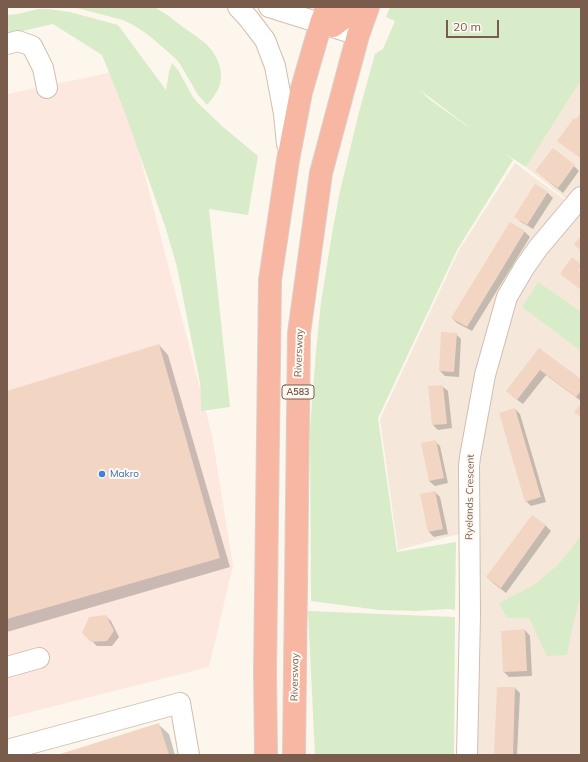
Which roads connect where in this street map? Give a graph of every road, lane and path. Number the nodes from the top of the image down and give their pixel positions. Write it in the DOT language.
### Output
graph roads {
  1 [pos="238,7"];
  2 [pos="269,7"];
  3 [pos="349,7"];
  4 [pos="368,7"];
  5 [pos="327,19"];
  6 [pos="358,35"];
  7 [pos="7,44"];
  8 [pos="47,88"];
  9 [pos="288,160"];
  10 [pos="581,197"];
  11 [pos="39,658"];
  12 [pos="7,667"];
  13 [pos="7,750"];
  14 [pos="189,755"];
  15 [pos="266,755"];
  16 [pos="294,755"];
  17 [pos="468,755"];
  1 -- 9 [label="street"];
  2 -- 5 [label="street"];
  3 -- 5 [label="highway"];
  4 -- 6 [label="highway, Riversway / A583"];
  5 -- 6 [label="street"];
  5 -- 9 [label="highway, A583"];
  6 -- 16 [label="highway, Riversway / A583"];
  7 -- 8 [label="street"];
  9 -- 15 [label="highway, A583"];
  10 -- 17 [label="street, Ryelands Crescent"];
  11 -- 12 [label="street"];
  13 -- 14 [label="street"];
}
